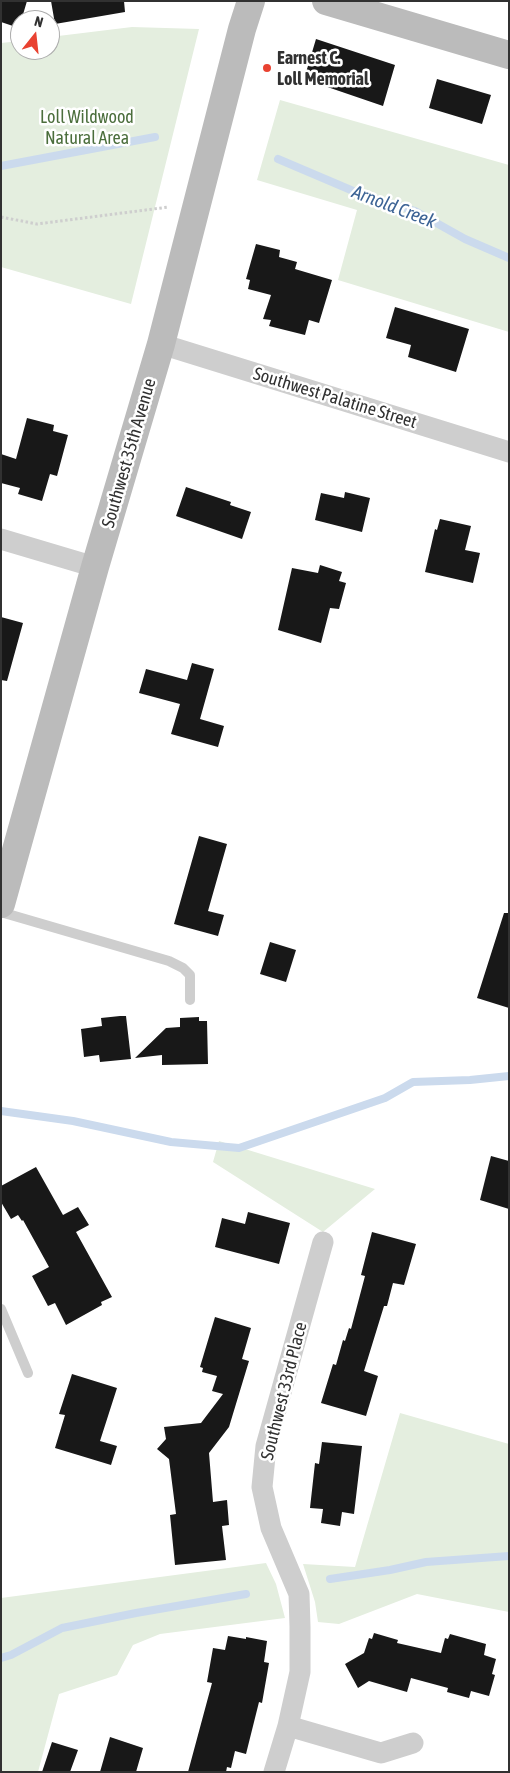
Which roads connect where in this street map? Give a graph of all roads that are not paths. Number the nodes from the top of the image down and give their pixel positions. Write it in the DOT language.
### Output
graph roads {
  1 [pos="251,1"];
  2 [pos="326,1"];
  3 [pos="509,56"];
  4 [pos="161,344"];
  5 [pos="509,452"];
  6 [pos="1,539"];
  7 [pos="95,567"];
  8 [pos="8,856"];
  9 [pos="1,904"];
  10 [pos="1,912"];
  11 [pos="190,1000"];
  12 [pos="323,1242"];
  13 [pos="1,1309"];
  14 [pos="28,1373"];
  15 [pos="288,1726"];
  16 [pos="413,1744"];
  17 [pos="274,1772"];
  1 -- 4 [label="street, Southwest 35th Avenue"];
  2 -- 3 [label="street"];
  4 -- 5 [label="street, Southwest Palatine Street"];
  4 -- 7 [label="street, Southwest 35th Avenue"];
  6 -- 7 [label="street"];
  7 -- 8 [label="street, Southwest 35th Avenue"];
  8 -- 9 [label="street, Southwest 35th Avenue"];
  10 -- 11 [label="lane"];
  12 -- 15 [label="street, Southwest 33rd Place"];
  13 -- 14 [label="lane"];
  15 -- 16 [label="street"];
  15 -- 17 [label="street, Southwest 33rd Place"];
}
